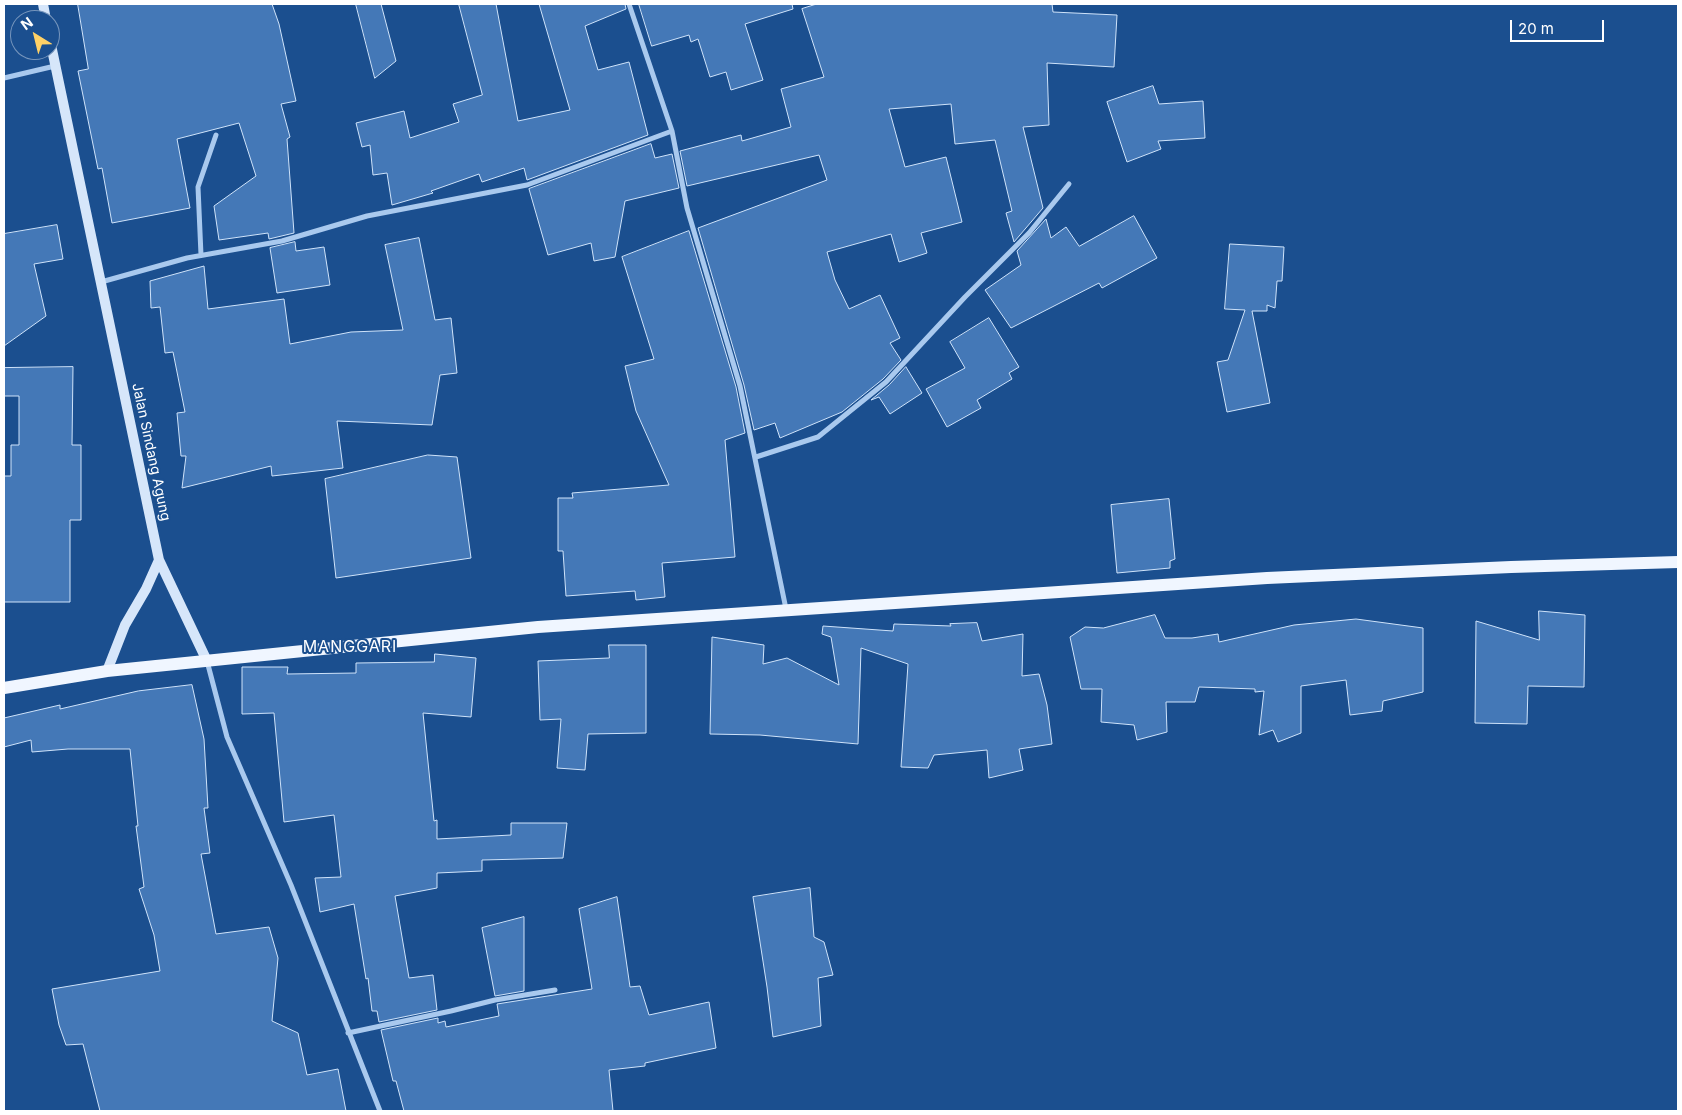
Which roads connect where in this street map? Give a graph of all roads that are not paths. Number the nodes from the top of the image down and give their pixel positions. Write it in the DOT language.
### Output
graph roads {
  1 [pos="629,4"];
  2 [pos="54,60"];
  3 [pos="55,66"];
  4 [pos="4,78"];
  5 [pos="672,131"];
  6 [pos="216,134"];
  7 [pos="1069,184"];
  8 [pos="200,255"];
  9 [pos="100,282"];
  10 [pos="756,457"];
  11 [pos="159,560"];
  12 [pos="1678,562"];
  13 [pos="786,610"];
  14 [pos="207,661"];
  15 [pos="108,671"];
  16 [pos="4,688"];
  17 [pos="555,990"];
  18 [pos="348,1033"];
  19 [pos="380,1111"];
  1 -- 5 [label="street"];
  2 -- 3 [label="main road, Jalan Sindang Agung"];
  3 -- 4 [label="street"];
  3 -- 9 [label="main road, Jalan Sindang Agung"];
  5 -- 8 [label="street"];
  5 -- 10 [label="street"];
  6 -- 8 [label="street"];
  7 -- 10 [label="street"];
  8 -- 9 [label="street"];
  9 -- 11 [label="main road, Jalan Sindang Agung"];
  10 -- 13 [label="street"];
  11 -- 14 [label="main road, Jalan Sindang Agung"];
  11 -- 15 [label="main road"];
  12 -- 13 [label="main road"];
  13 -- 14 [label="main road"];
  14 -- 15 [label="main road"];
  14 -- 18 [label="street"];
  15 -- 16 [label="main road"];
  17 -- 18 [label="street"];
  18 -- 19 [label="street"];
}
